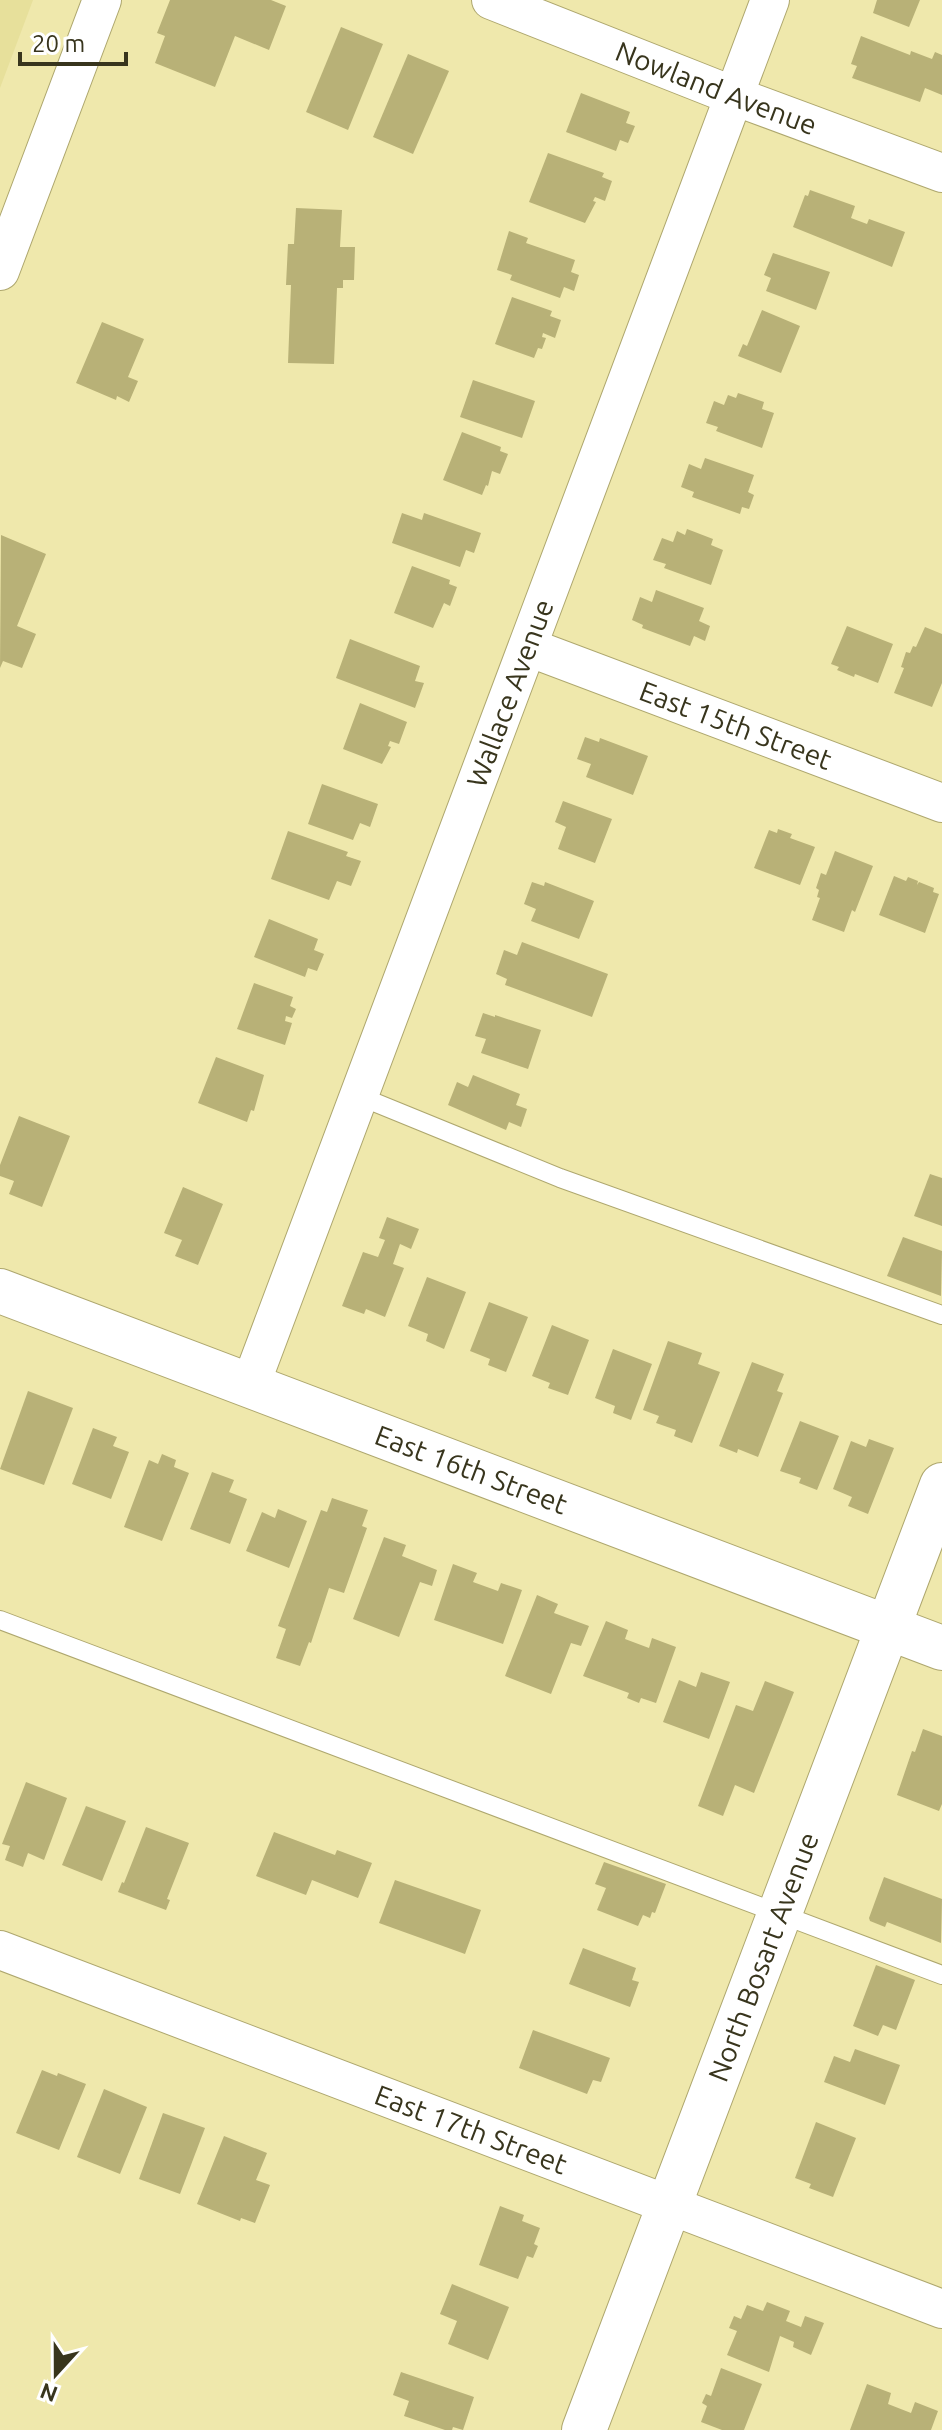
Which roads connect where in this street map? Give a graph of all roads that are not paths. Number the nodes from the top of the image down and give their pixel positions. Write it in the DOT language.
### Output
graph roads {
  1 [pos="102,0"];
  2 [pos="491,0"];
  3 [pos="770,0"];
  4 [pos="734,96"];
  5 [pos="942,173"];
  6 [pos="0,271"];
  7 [pos="528,647"];
  8 [pos="942,803"];
  9 [pos="359,1096"];
  10 [pos="0,1291"];
  11 [pos="942,1315"];
  12 [pos="250,1386"];
  13 [pos="942,1485"];
  14 [pos="0,1620"];
  15 [pos="887,1628"];
  16 [pos="942,1648"];
  17 [pos="778,1914"];
  18 [pos="0,1950"];
  19 [pos="942,1975"];
  20 [pos="668,2205"];
  21 [pos="942,2309"];
  22 [pos="584,2430"];
  1 -- 6 [label="street"];
  2 -- 4 [label="street, Nowland Avenue"];
  3 -- 4 [label="street, Wallace Avenue"];
  4 -- 5 [label="street, Nowland Avenue"];
  4 -- 7 [label="street, Wallace Avenue"];
  7 -- 8 [label="street, East 15th Street"];
  7 -- 9 [label="street, Wallace Avenue"];
  9 -- 11 [label="lane"];
  9 -- 12 [label="street, Wallace Avenue"];
  10 -- 12 [label="street, East 16th Street"];
  12 -- 15 [label="street, East 16th Street"];
  13 -- 15 [label="street, North Bosart Avenue"];
  14 -- 17 [label="lane"];
  15 -- 16 [label="street, East 16th Street"];
  15 -- 17 [label="street, North Bosart Avenue"];
  17 -- 19 [label="lane"];
  17 -- 20 [label="street, North Bosart Avenue"];
  18 -- 20 [label="street, East 17th Street"];
  20 -- 21 [label="street, East 17th Street"];
  20 -- 22 [label="street, North Bosart Avenue"];
}
